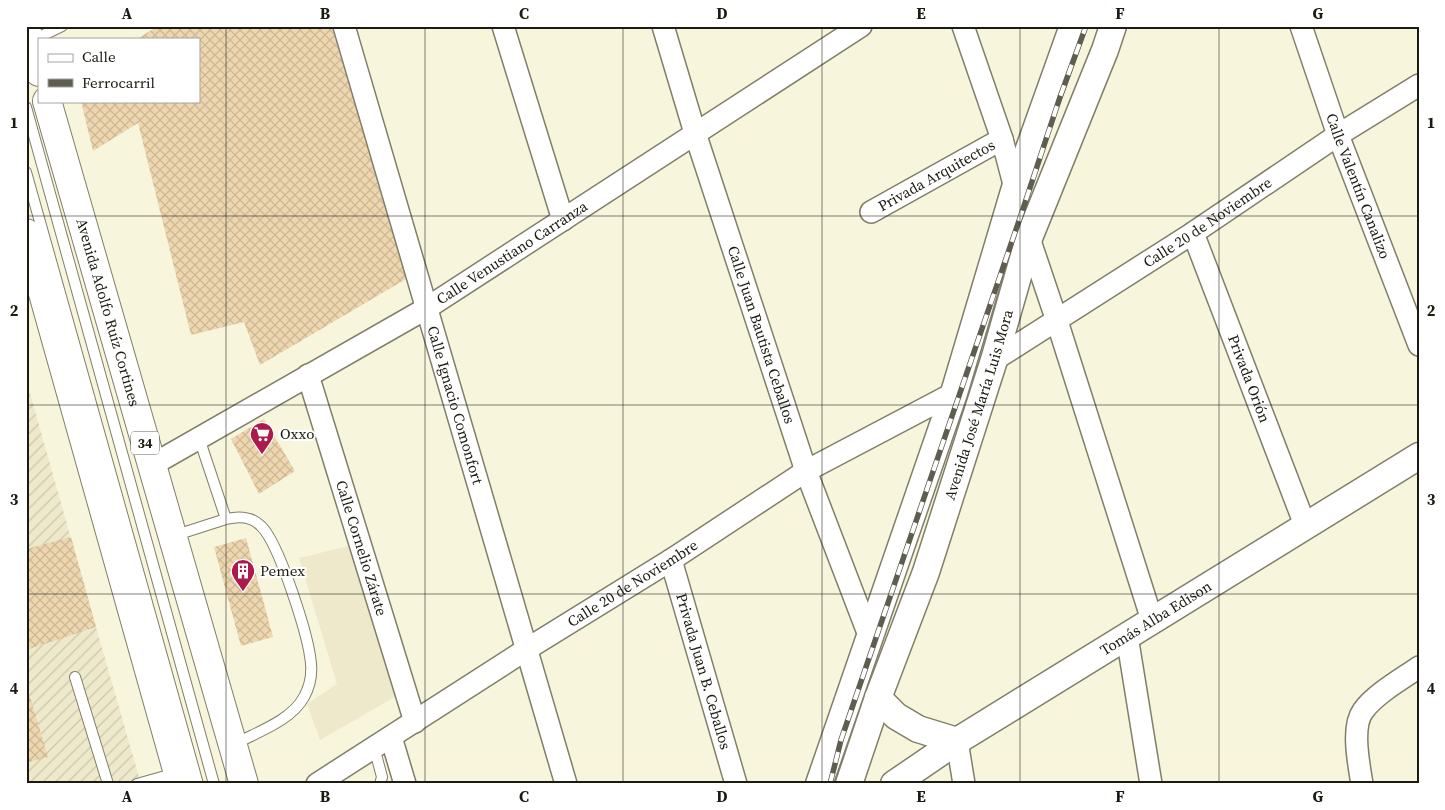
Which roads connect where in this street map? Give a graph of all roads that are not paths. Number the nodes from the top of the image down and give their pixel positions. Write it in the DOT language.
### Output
graph roads {
  1 [pos="62,26"];
  2 [pos="344,26"];
  3 [pos="503,26"];
  4 [pos="663,26"];
  5 [pos="861,26"];
  6 [pos="963,26"];
  7 [pos="1073,26"];
  8 [pos="1113,26"];
  9 [pos="1301,26"];
  10 [pos="28,35"];
  11 [pos="38,69"];
  12 [pos="1419,84"];
  13 [pos="47,102"];
  14 [pos="26,107"];
  15 [pos="695,133"];
  16 [pos="1338,135"];
  17 [pos="1002,139"];
  18 [pos="26,172"];
  19 [pos="1015,188"];
  20 [pos="871,212"];
  21 [pos="563,220"];
  22 [pos="1193,233"];
  23 [pos="1029,238"];
  24 [pos="28,248"];
  25 [pos="427,308"];
  26 [pos="1057,321"];
  27 [pos="1419,345"];
  28 [pos="994,360"];
  29 [pos="308,376"];
  30 [pos="954,393"];
  31 [pos="199,438"];
  32 [pos="1419,456"];
  33 [pos="152,465"];
  34 [pos="806,471"];
  35 [pos="226,519"];
  36 [pos="1306,525"];
  37 [pos="172,536"];
  38 [pos="671,560"];
  39 [pos="1152,620"];
  40 [pos="1127,636"];
  41 [pos="870,638"];
  42 [pos="527,649"];
  43 [pos="1419,667"];
  44 [pos="75,676"];
  45 [pos="878,698"];
  46 [pos="415,722"];
  47 [pos="957,741"];
  48 [pos="382,742"];
  49 [pos="232,745"];
  50 [pos="185,780"];
  51 [pos="108,784"];
  52 [pos="137,784"];
  53 [pos="214,784"];
  54 [pos="244,784"];
  55 [pos="317,784"];
  56 [pos="380,784"];
  57 [pos="405,784"];
  58 [pos="566,784"];
  59 [pos="736,784"];
  60 [pos="819,784"];
  61 [pos="849,784"];
  62 [pos="894,784"];
  63 [pos="964,784"];
  64 [pos="1151,784"];
  65 [pos="1362,784"];
  1 -- 10 [label="lane"];
  2 -- 25 [label="street, Calle Ignacio Comonfort"];
  3 -- 21 [label="street"];
  4 -- 15 [label="street, Calle Juan Bautista Ceballos"];
  5 -- 15 [label="street, Calle Venustiano Carranza"];
  6 -- 17 [label="street"];
  7 -- 19 [label="street, Avenida José María Luis Mora"];
  8 -- 23 [label="street, Avenida José María Luis Mora"];
  9 -- 16 [label="street, Calle Valentín Canalizo"];
  10 -- 11 [label="main road"];
  12 -- 16 [label="street, Calle 20 de Noviembre"];
  13 -- 33 [label="main road, Avenida Adolfo Ruíz Cortines / 34"];
  14 -- 53 [label="lane"];
  15 -- 21 [label="street, Calle Venustiano Carranza"];
  15 -- 34 [label="street, Calle Juan Bautista Ceballos"];
  16 -- 22 [label="street, Calle 20 de Noviembre"];
  16 -- 27 [label="street, Calle Valentín Canalizo"];
  17 -- 19 [label="street"];
  17 -- 20 [label="street, Privada Arquitectos"];
  18 -- 50 [label="lane"];
  19 -- 30 [label="street, Avenida José María Luis Mora"];
  21 -- 25 [label="street, Calle Venustiano Carranza"];
  22 -- 26 [label="street, Calle 20 de Noviembre"];
  22 -- 36 [label="street, Privada Orión"];
  23 -- 26 [label="street"];
  23 -- 28 [label="street, Avenida José María Luis Mora"];
  24 -- 50 [label="main road"];
  25 -- 29 [label="street, Calle Venustiano Carranza"];
  25 -- 42 [label="street, Calle Ignacio Comonfort"];
  26 -- 28 [label="street, Calle 20 de Noviembre"];
  26 -- 39 [label="street"];
  28 -- 45 [label="street, Avenida José María Luis Mora"];
  29 -- 31 [label="street, Calle Venustiano Carranza"];
  29 -- 46 [label="street, Calle Cornelio Zárate"];
  30 -- 34 [label="street, Calle 20 de Noviembre"];
  30 -- 41 [label="street, Avenida José María Luis Mora"];
  31 -- 33 [label="street, Calle Venustiano Carranza"];
  31 -- 35 [label="lane"];
  32 -- 36 [label="street, Tomás Alba Edison"];
  33 -- 37 [label="main road, Avenida Adolfo Ruíz Cortines / 34"];
  34 -- 38 [label="street, Calle 20 de Noviembre"];
  34 -- 41 [label="street, Calle Juan Bautista Ceballos"];
  35 -- 37 [label="lane"];
  35 -- 49 [label="lane"];
  36 -- 39 [label="street, Tomás Alba Edison"];
  37 -- 49 [label="main road, Avenida Adolfo Ruíz Cortines / 34"];
  38 -- 42 [label="street, Calle 20 de Noviembre"];
  38 -- 59 [label="street, Privada Juan B. Ceballos"];
  39 -- 40 [label="street, Tomás Alba Edison"];
  40 -- 47 [label="street, Tomás Alba Edison"];
  40 -- 64 [label="street"];
  41 -- 60 [label="street, Avenida José María Luis Mora"];
  42 -- 46 [label="street, Calle 20 de Noviembre"];
  42 -- 58 [label="street, Calle Ignacio Comonfort"];
  43 -- 65 [label="street"];
  44 -- 51 [label="lane"];
  45 -- 47 [label="street"];
  45 -- 61 [label="street, Avenida José María Luis Mora"];
  46 -- 48 [label="street, Calle 20 de Noviembre"];
  47 -- 62 [label="street, Tomás Alba Edison"];
  47 -- 63 [label="street"];
  48 -- 55 [label="street, Calle 20 de Noviembre"];
  48 -- 56 [label="lane"];
  48 -- 57 [label="street"];
  49 -- 54 [label="main road, Avenida Adolfo Ruíz Cortines / 34"];
  50 -- 52 [label="lane"];
}
